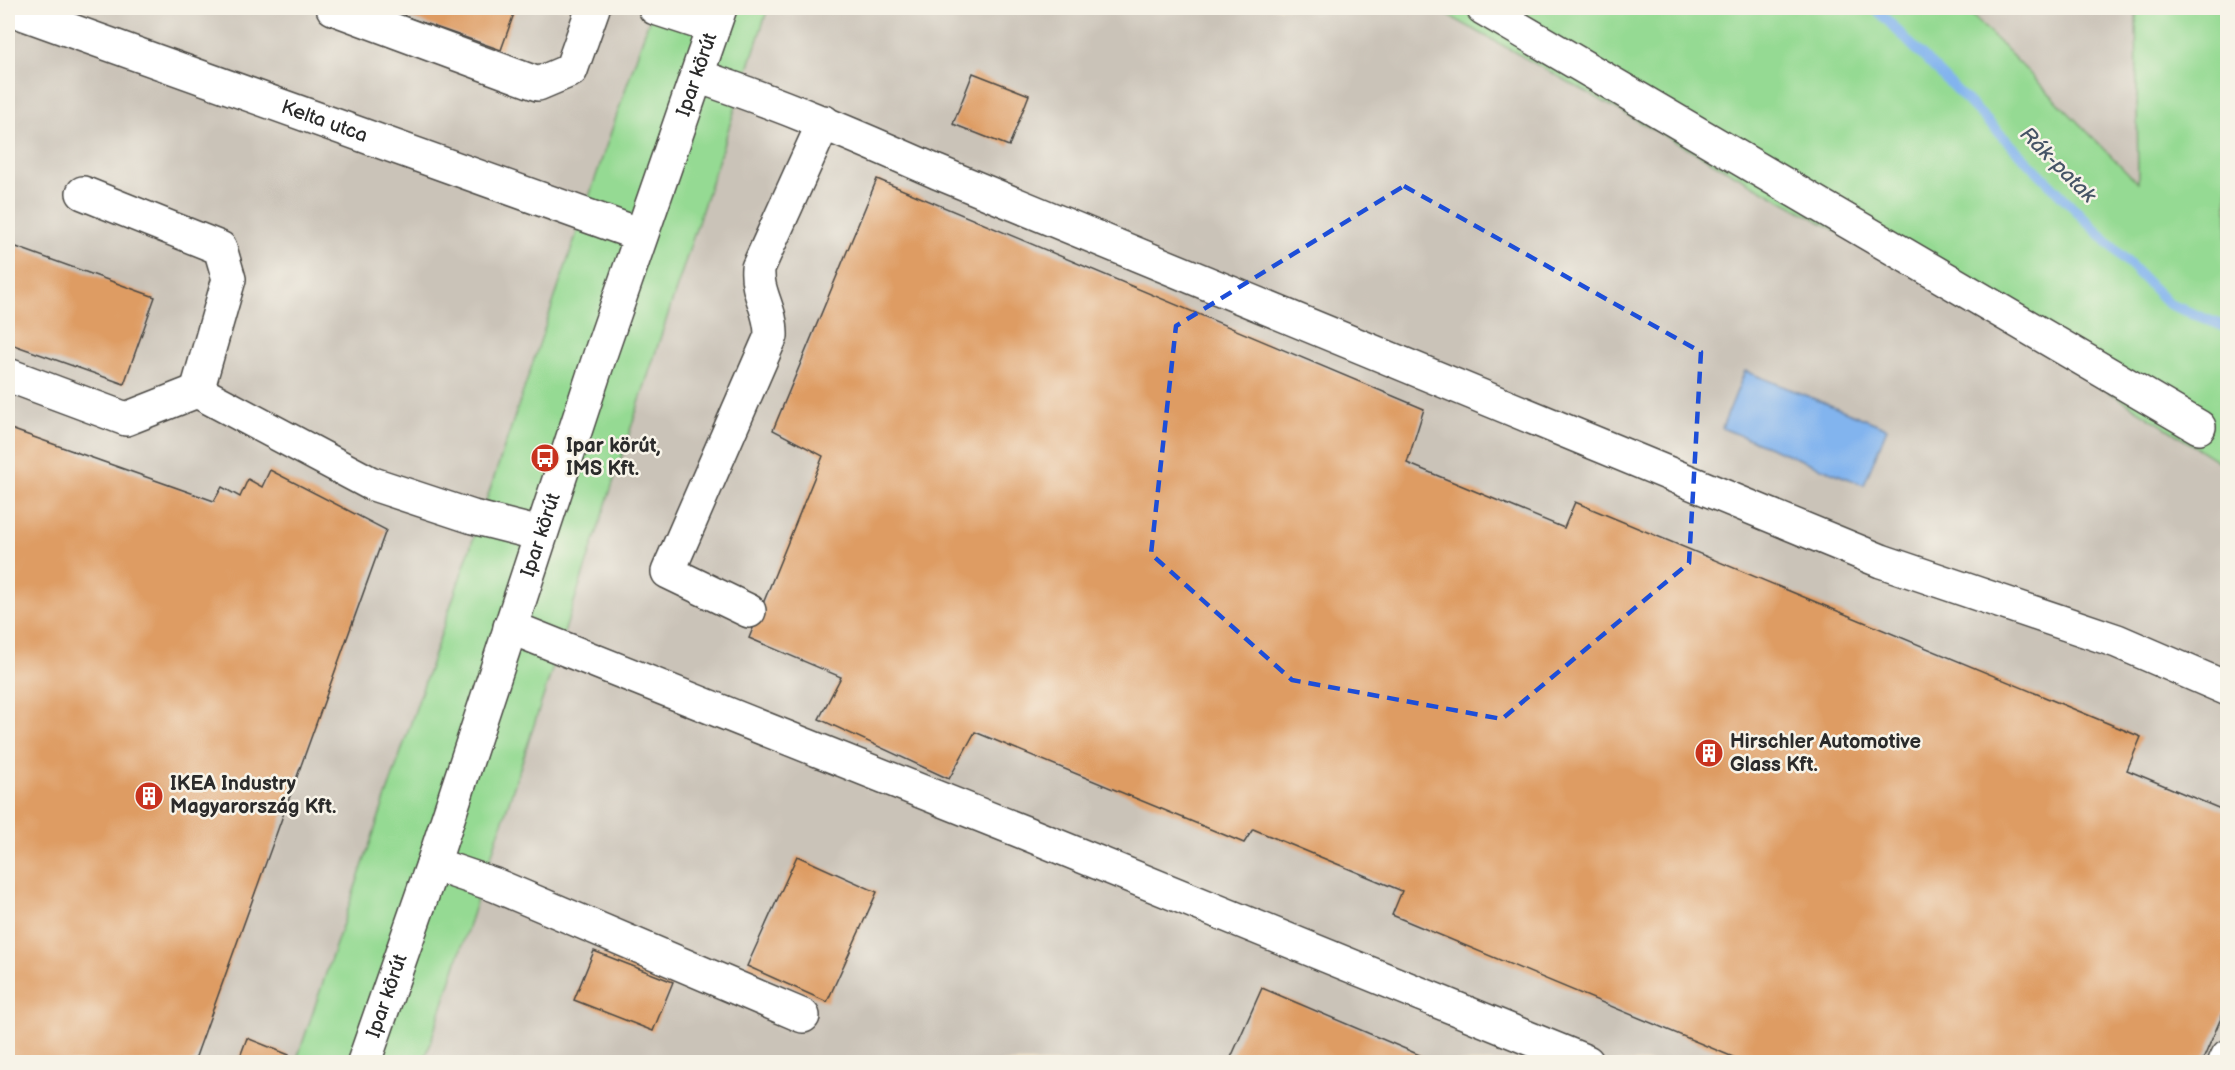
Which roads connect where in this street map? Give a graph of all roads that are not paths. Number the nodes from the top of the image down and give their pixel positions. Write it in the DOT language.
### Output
graph roads {
  1 [pos="8,8"];
  2 [pos="333,8"];
  3 [pos="593,8"];
  4 [pos="655,8"];
  5 [pos="1483,8"];
  6 [pos="716,17"];
  7 [pos="697,76"];
  8 [pos="824,122"];
  9 [pos="82,193"];
  10 [pos="641,235"];
  11 [pos="8,375"];
  12 [pos="197,391"];
  13 [pos="2199,427"];
  14 [pos="540,534"];
  15 [pos="749,611"];
  16 [pos="510,627"];
  17 [pos="2228,689"];
  18 [pos="433,864"];
  19 [pos="803,1016"];
  20 [pos="2228,1056"];
  21 [pos="364,1062"];
  22 [pos="1587,1062"];
  23 [pos="2225,1062"];
  1 -- 10 [label="street, Kelta utca"];
  2 -- 3 [label="street"];
  4 -- 6 [label="street"];
  5 -- 13 [label="street"];
  6 -- 7 [label="street, Ipar körút"];
  7 -- 8 [label="street"];
  7 -- 10 [label="street, Ipar körút"];
  8 -- 15 [label="street"];
  8 -- 17 [label="street"];
  9 -- 12 [label="street"];
  10 -- 14 [label="street, Ipar körút"];
  11 -- 12 [label="street"];
  12 -- 14 [label="street"];
  14 -- 16 [label="street, Ipar körút"];
  16 -- 18 [label="street, Ipar körút"];
  16 -- 22 [label="street"];
  18 -- 19 [label="street"];
  18 -- 21 [label="street, Ipar körút"];
  20 -- 23 [label="street"];
}
